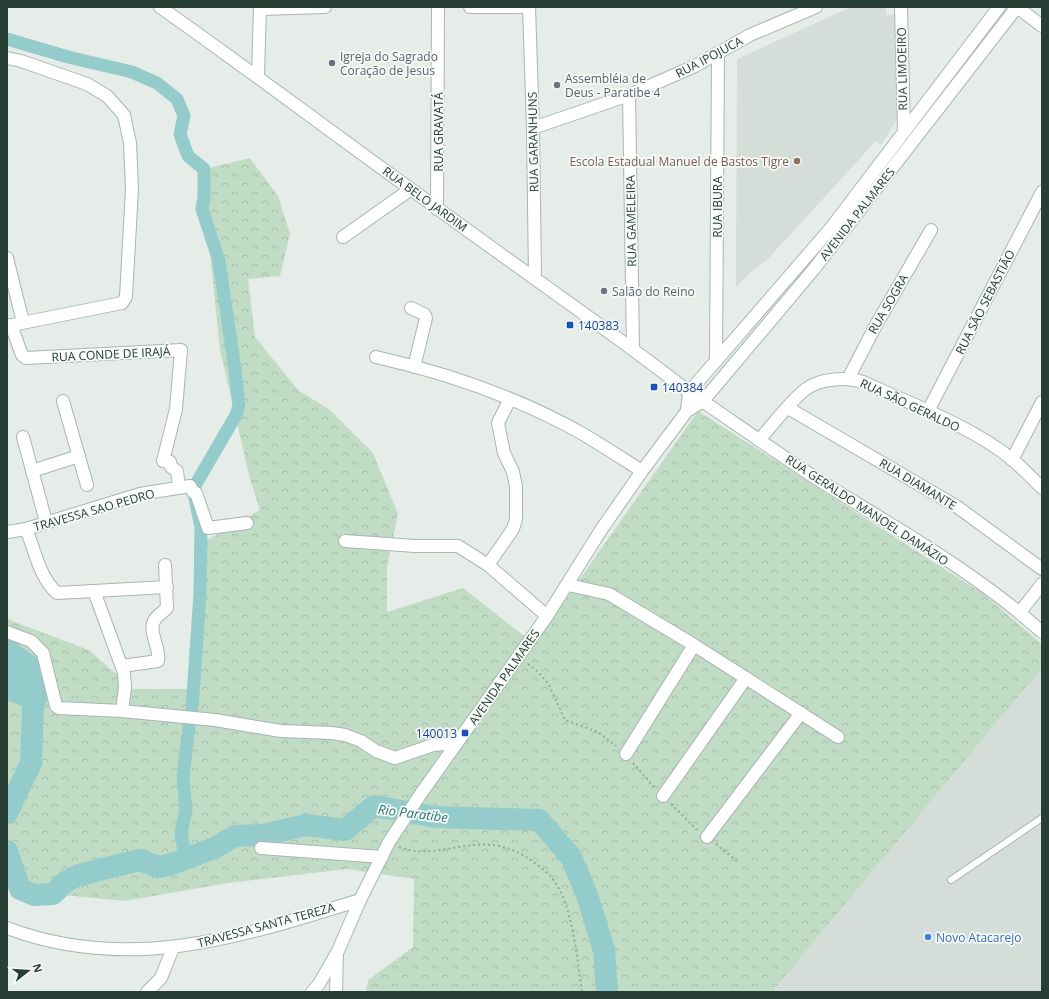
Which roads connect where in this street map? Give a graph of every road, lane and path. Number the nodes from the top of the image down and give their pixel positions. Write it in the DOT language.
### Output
graph roads {
  1 [pos="160,7"];
  2 [pos="325,7"];
  3 [pos="438,7"];
  4 [pos="470,7"];
  5 [pos="529,7"];
  6 [pos="816,7"];
  7 [pos="901,7"];
  8 [pos="999,7"];
  9 [pos="1017,7"];
  10 [pos="260,8"];
  11 [pos="171,11"];
  12 [pos="1042,26"];
  13 [pos="718,53"];
  14 [pos="7,58"];
  15 [pos="258,76"];
  16 [pos="628,95"];
  17 [pos="533,128"];
  18 [pos="904,131"];
  19 [pos="411,189"];
  20 [pos="1042,192"];
  21 [pos="437,209"];
  22 [pos="931,230"];
  23 [pos="343,238"];
  24 [pos="7,258"];
  25 [pos="535,277"];
  26 [pos="411,308"];
  27 [pos="23,322"];
  28 [pos="9,326"];
  29 [pos="633,348"];
  30 [pos="376,357"];
  31 [pos="716,361"];
  32 [pos="414,367"];
  33 [pos="848,379"];
  34 [pos="689,392"];
  35 [pos="510,399"];
  36 [pos="63,401"];
  37 [pos="703,401"];
  38 [pos="1042,402"];
  39 [pos="788,408"];
  40 [pos="687,411"];
  41 [pos="928,411"];
  42 [pos="23,437"];
  43 [pos="759,440"];
  44 [pos="79,456"];
  45 [pos="1012,460"];
  46 [pos="32,471"];
  47 [pos="642,471"];
  48 [pos="87,485"];
  49 [pos="1042,488"];
  50 [pos="189,489"];
  51 [pos="46,522"];
  52 [pos="247,523"];
  53 [pos="26,529"];
  54 [pos="7,532"];
  55 [pos="346,541"];
  56 [pos="166,564"];
  57 [pos="488,565"];
  58 [pos="1042,569"];
  59 [pos="1042,584"];
  60 [pos="568,585"];
  61 [pos="167,587"];
  62 [pos="94,591"];
  63 [pos="1020,612"];
  64 [pos="547,616"];
  65 [pos="7,632"];
  66 [pos="1042,632"];
  67 [pos="694,645"];
  68 [pos="122,666"];
  69 [pos="746,678"];
  70 [pos="122,711"];
  71 [pos="801,713"];
  72 [pos="838,737"];
  73 [pos="457,743"];
  74 [pos="626,754"];
  75 [pos="663,796"];
  76 [pos="1042,818"];
  77 [pos="707,837"];
  78 [pos="389,842"];
  79 [pos="260,848"];
  80 [pos="382,857"];
  81 [pos="951,880"];
  82 [pos="360,900"];
  83 [pos="7,928"];
  84 [pos="173,948"];
  85 [pos="338,951"];
  86 [pos="147,992"];
  87 [pos="312,992"];
  88 [pos="336,992"];
  89 [pos="582,992"];
  1 -- 11 [label="street, RUA BELO JARDIM"];
  2 -- 10 [label="street"];
  3 -- 21 [label="street, RUA GRAVATÁ"];
  4 -- 5 [label="street"];
  5 -- 17 [label="street, RUA GARANHUNS"];
  6 -- 13 [label="street, RUA IPOJUCA"];
  7 -- 18 [label="street, RUA LIMOEIRO"];
  8 -- 18 [label="street, AVENIDA PALMARES"];
  9 -- 12 [label="street"];
  9 -- 37 [label="street, AVENIDA PALMARES"];
  10 -- 15 [label="street"];
  11 -- 15 [label="street, RUA BELO JARDIM"];
  13 -- 16 [label="street, RUA IPOJUCA"];
  13 -- 31 [label="street, RUA IBURA"];
  14 -- 27 [label="street"];
  15 -- 19 [label="street, RUA BELO JARDIM"];
  16 -- 17 [label="street, RUA IPOJUCA"];
  16 -- 29 [label="street, RUA GAMELEIRA"];
  17 -- 25 [label="street, RUA GARANHUNS"];
  18 -- 31 [label="street, AVENIDA PALMARES"];
  19 -- 21 [label="street, RUA BELO JARDIM"];
  19 -- 23 [label="street"];
  20 -- 41 [label="street, RUA SÃO SEBASTIÃO"];
  21 -- 25 [label="street, RUA BELO JARDIM"];
  22 -- 33 [label="street, RUA SOGRA"];
  24 -- 27 [label="street"];
  25 -- 29 [label="street, RUA BELO JARDIM"];
  26 -- 32 [label="street"];
  27 -- 28 [label="street"];
  28 -- 50 [label="street, RUA CONDE DE IRAJÁ"];
  29 -- 34 [label="street, RUA BELO JARDIM"];
  30 -- 32 [label="street"];
  31 -- 34 [label="street, AVENIDA PALMARES"];
  32 -- 35 [label="street"];
  33 -- 39 [label="street, RUA SÃO GERALDO"];
  33 -- 41 [label="street, RUA SÃO GERALDO"];
  34 -- 37 [label="street, RUA GERALDO MANOEL DAMÁZIO"];
  34 -- 40 [label="street"];
  35 -- 47 [label="street"];
  35 -- 57 [label="street"];
  36 -- 44 [label="street"];
  37 -- 40 [label="street, AVENIDA PALMARES"];
  37 -- 43 [label="street, RUA GERALDO MANOEL DAMÁZIO"];
  38 -- 45 [label="street"];
  39 -- 43 [label="street, RUA SÃO GERALDO"];
  39 -- 58 [label="street, RUA DIAMANTE"];
  40 -- 47 [label="street, AVENIDA PALMARES"];
  41 -- 45 [label="street, RUA SÃO GERALDO"];
  42 -- 46 [label="street"];
  43 -- 63 [label="street, RUA GERALDO MANOEL DAMÁZIO"];
  44 -- 46 [label="street"];
  44 -- 48 [label="street"];
  45 -- 49 [label="street, RUA SÃO GERALDO"];
  46 -- 51 [label="street"];
  47 -- 60 [label="street, AVENIDA PALMARES"];
  50 -- 51 [label="street, TRAVESSA SAO PEDRO"];
  50 -- 52 [label="street"];
  51 -- 53 [label="street, TRAVESSA SAO PEDRO"];
  53 -- 54 [label="street, TRAVESSA SAO PEDRO"];
  53 -- 62 [label="street"];
  55 -- 57 [label="street"];
  56 -- 61 [label="street"];
  57 -- 64 [label="street"];
  59 -- 63 [label="street"];
  60 -- 64 [label="street, AVENIDA PALMARES"];
  60 -- 67 [label="street"];
  61 -- 62 [label="street"];
  61 -- 68 [label="street"];
  62 -- 68 [label="street"];
  63 -- 66 [label="street, RUA GERALDO MANOEL DAMÁZIO"];
  64 -- 73 [label="street, AVENIDA PALMARES"];
  65 -- 70 [label="street"];
  67 -- 69 [label="street"];
  67 -- 74 [label="street"];
  68 -- 70 [label="street"];
  69 -- 71 [label="street"];
  69 -- 75 [label="street"];
  70 -- 73 [label="street"];
  71 -- 72 [label="street"];
  71 -- 77 [label="street"];
  73 -- 78 [label="street, AVENIDA PALMARES"];
  76 -- 81 [label="lane"];
  78 -- 80 [label="street, AVENIDA PALMARES"];
  78 -- 89 [label="path"];
  79 -- 80 [label="street"];
  80 -- 82 [label="street, AVENIDA PALMARES"];
  82 -- 84 [label="street, TRAVESSA SANTA TEREZA"];
  82 -- 85 [label="street, AVENIDA PALMARES"];
  83 -- 84 [label="street, TRAVESSA SANTA TEREZA"];
  84 -- 86 [label="street"];
  85 -- 87 [label="street"];
  85 -- 88 [label="street"];
}
